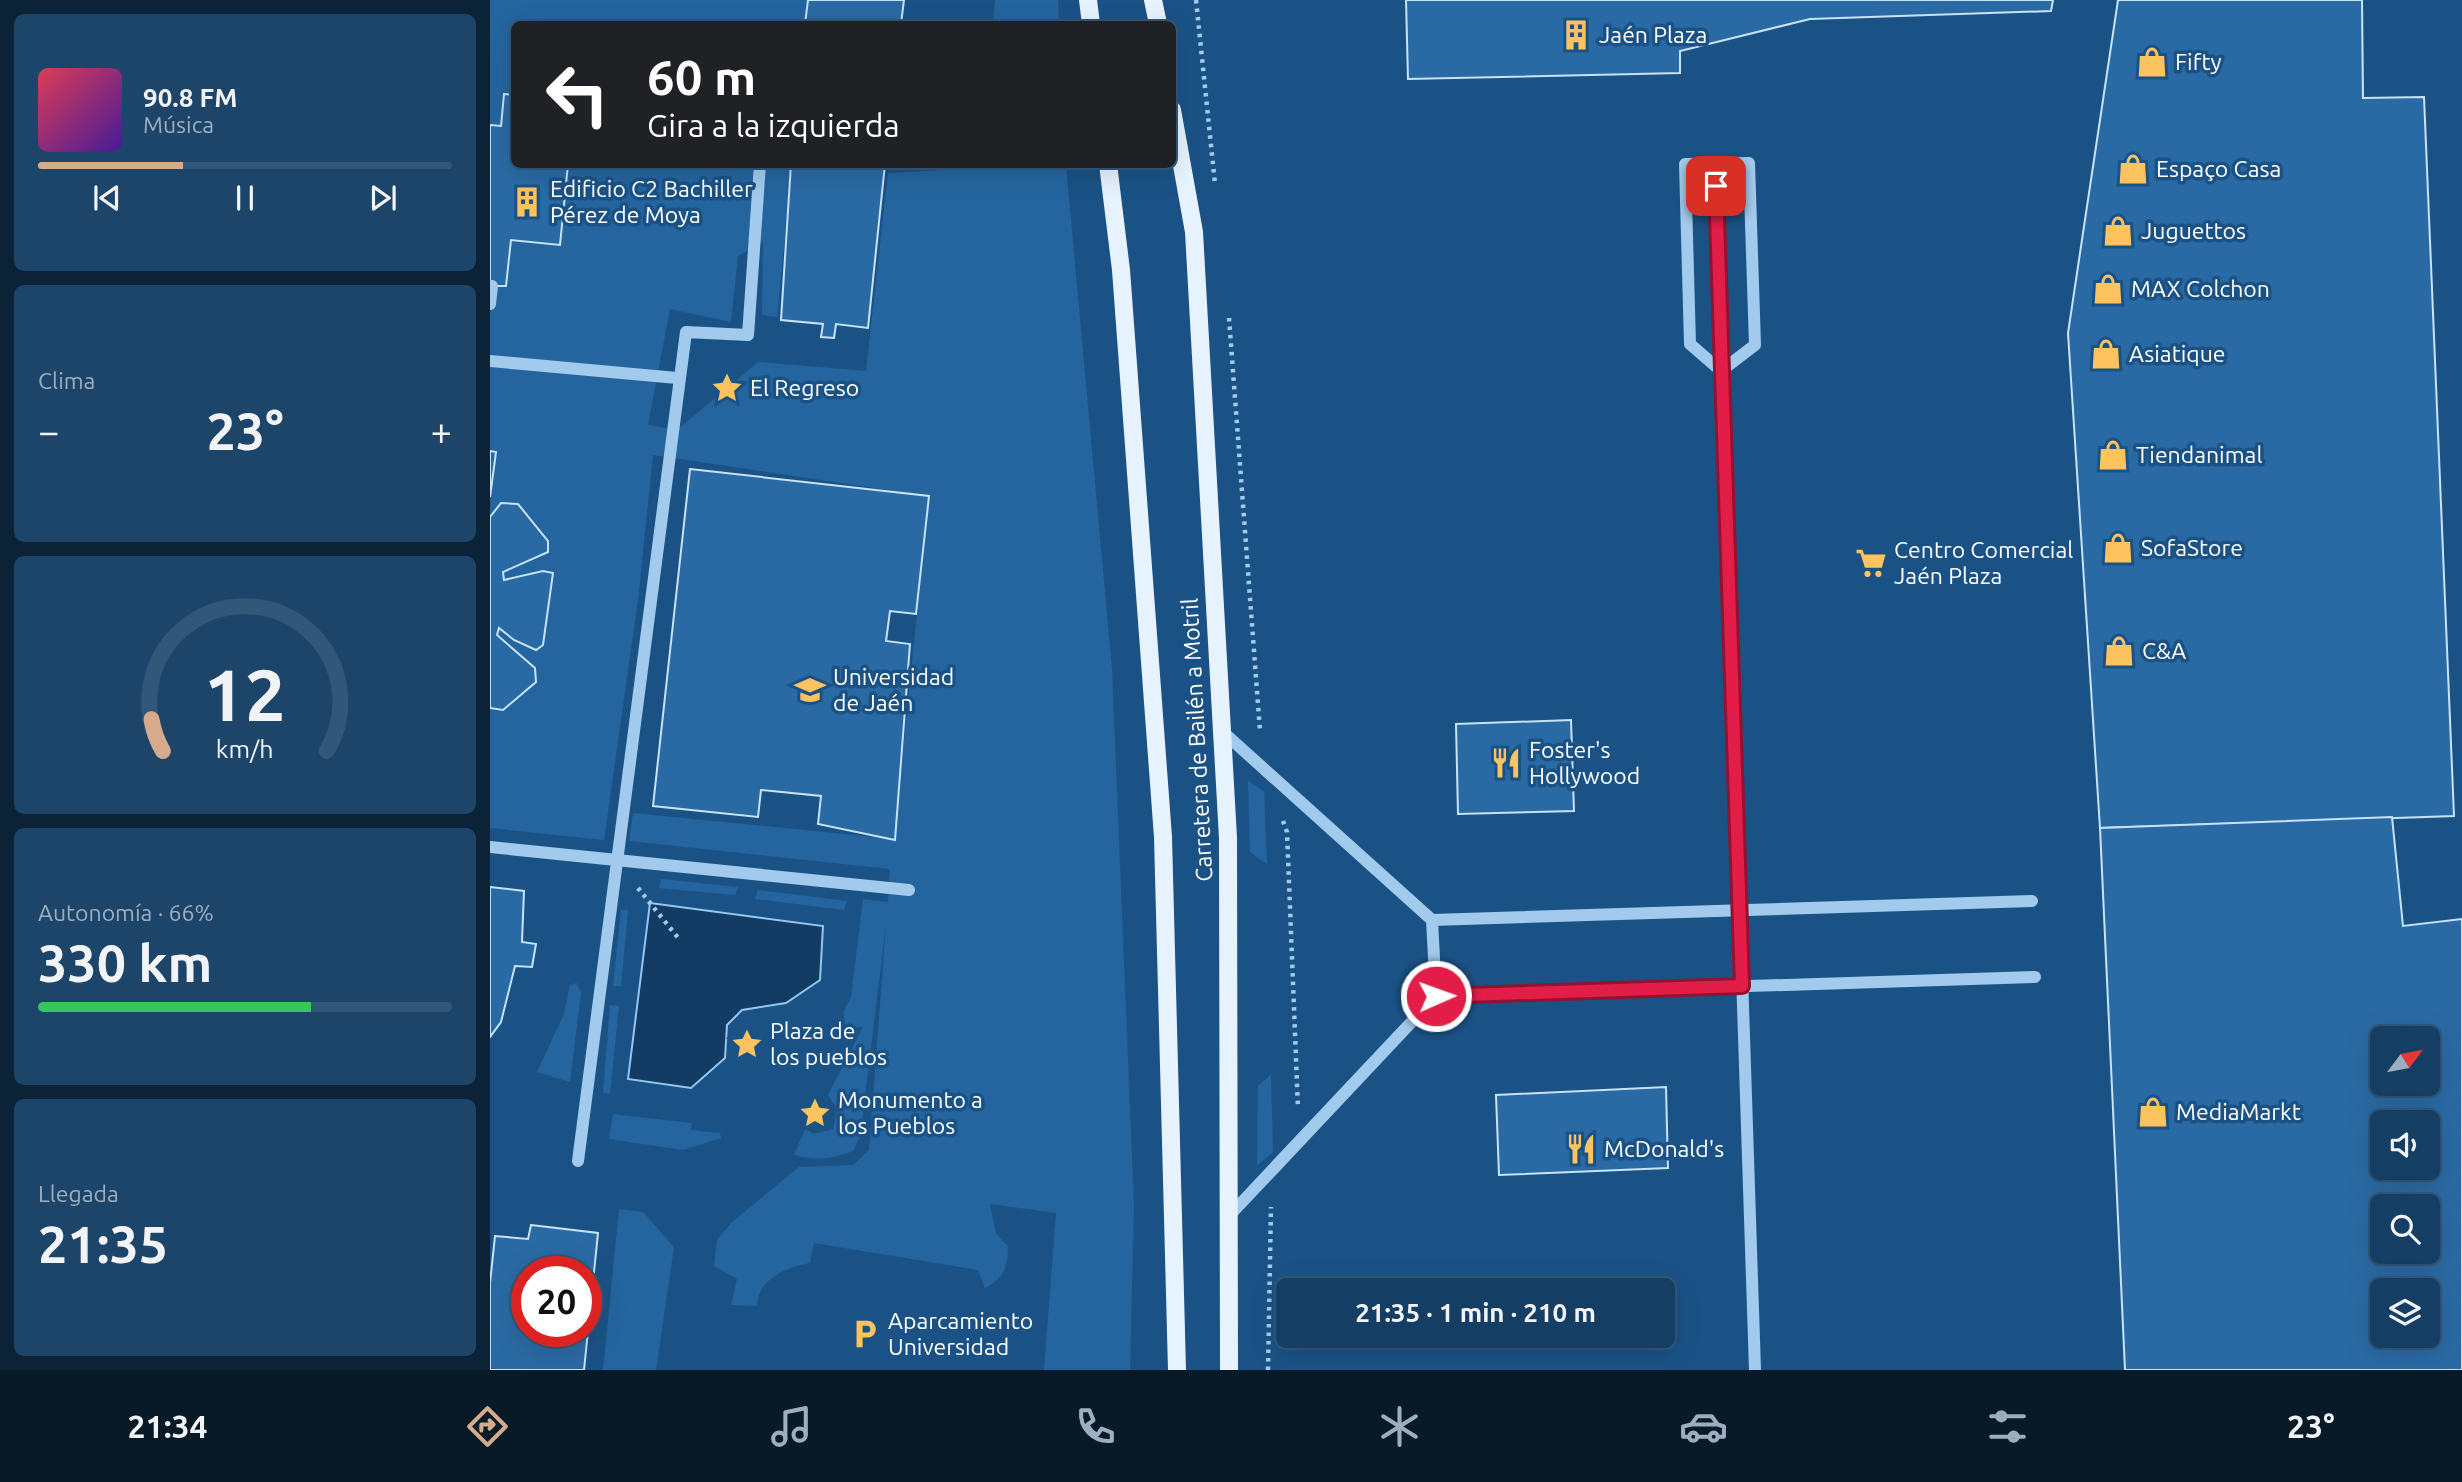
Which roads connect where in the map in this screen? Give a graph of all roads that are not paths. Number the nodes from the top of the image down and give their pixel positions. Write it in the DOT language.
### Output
graph roads {
  1 [pos="1088,0"];
  2 [pos="1153,0"];
  3 [pos="1091,21"];
  4 [pos="1157,21"];
  5 [pos="1176,132"];
  6 [pos="761,168"];
  7 [pos="1108,168"];
  8 [pos="1716,186"];
  9 [pos="492,286"];
  10 [pos="490,304"];
  11 [pos="490,361"];
  12 [pos="1721,371"];
  13 [pos="677,379"];
  14 [pos="1223,732"];
  15 [pos="490,847"];
  16 [pos="616,860"];
  17 [pos="909,890"];
  18 [pos="2032,901"];
  19 [pos="1739,910"];
  20 [pos="1432,920"];
  21 [pos="2035,977"];
  22 [pos="1742,986"];
  23 [pos="1436,996"];
  24 [pos="578,1161"];
  25 [pos="1228,1217"];
  26 [pos="1177,1370"];
  27 [pos="1229,1370"];
  28 [pos="1755,1370"];
  1 -- 3 [label="main road"];
  2 -- 4 [label="main road"];
  5 -- 14 [label="main road, Carretera de Bailén a Motril"];
  6 -- 13 [label="street"];
  7 -- 26 [label="main road, Carretera de Bailén a Motril"];
  8 -- 12 [label="street"];
  9 -- 10 [label="street"];
  11 -- 13 [label="street"];
  12 -- 12 [label="street"];
  12 -- 19 [label="street"];
  13 -- 16 [label="street"];
  14 -- 20 [label="street"];
  14 -- 25 [label="main road, Carretera de Bailén a Motril"];
  15 -- 16 [label="street"];
  16 -- 17 [label="street"];
  16 -- 24 [label="street"];
  18 -- 19 [label="street"];
  19 -- 20 [label="street"];
  19 -- 22 [label="street"];
  20 -- 23 [label="street"];
  21 -- 22 [label="street"];
  22 -- 23 [label="street"];
  22 -- 28 [label="street"];
  23 -- 25 [label="street"];
  25 -- 27 [label="main road, Carretera de Bailén a Motril"];
}
